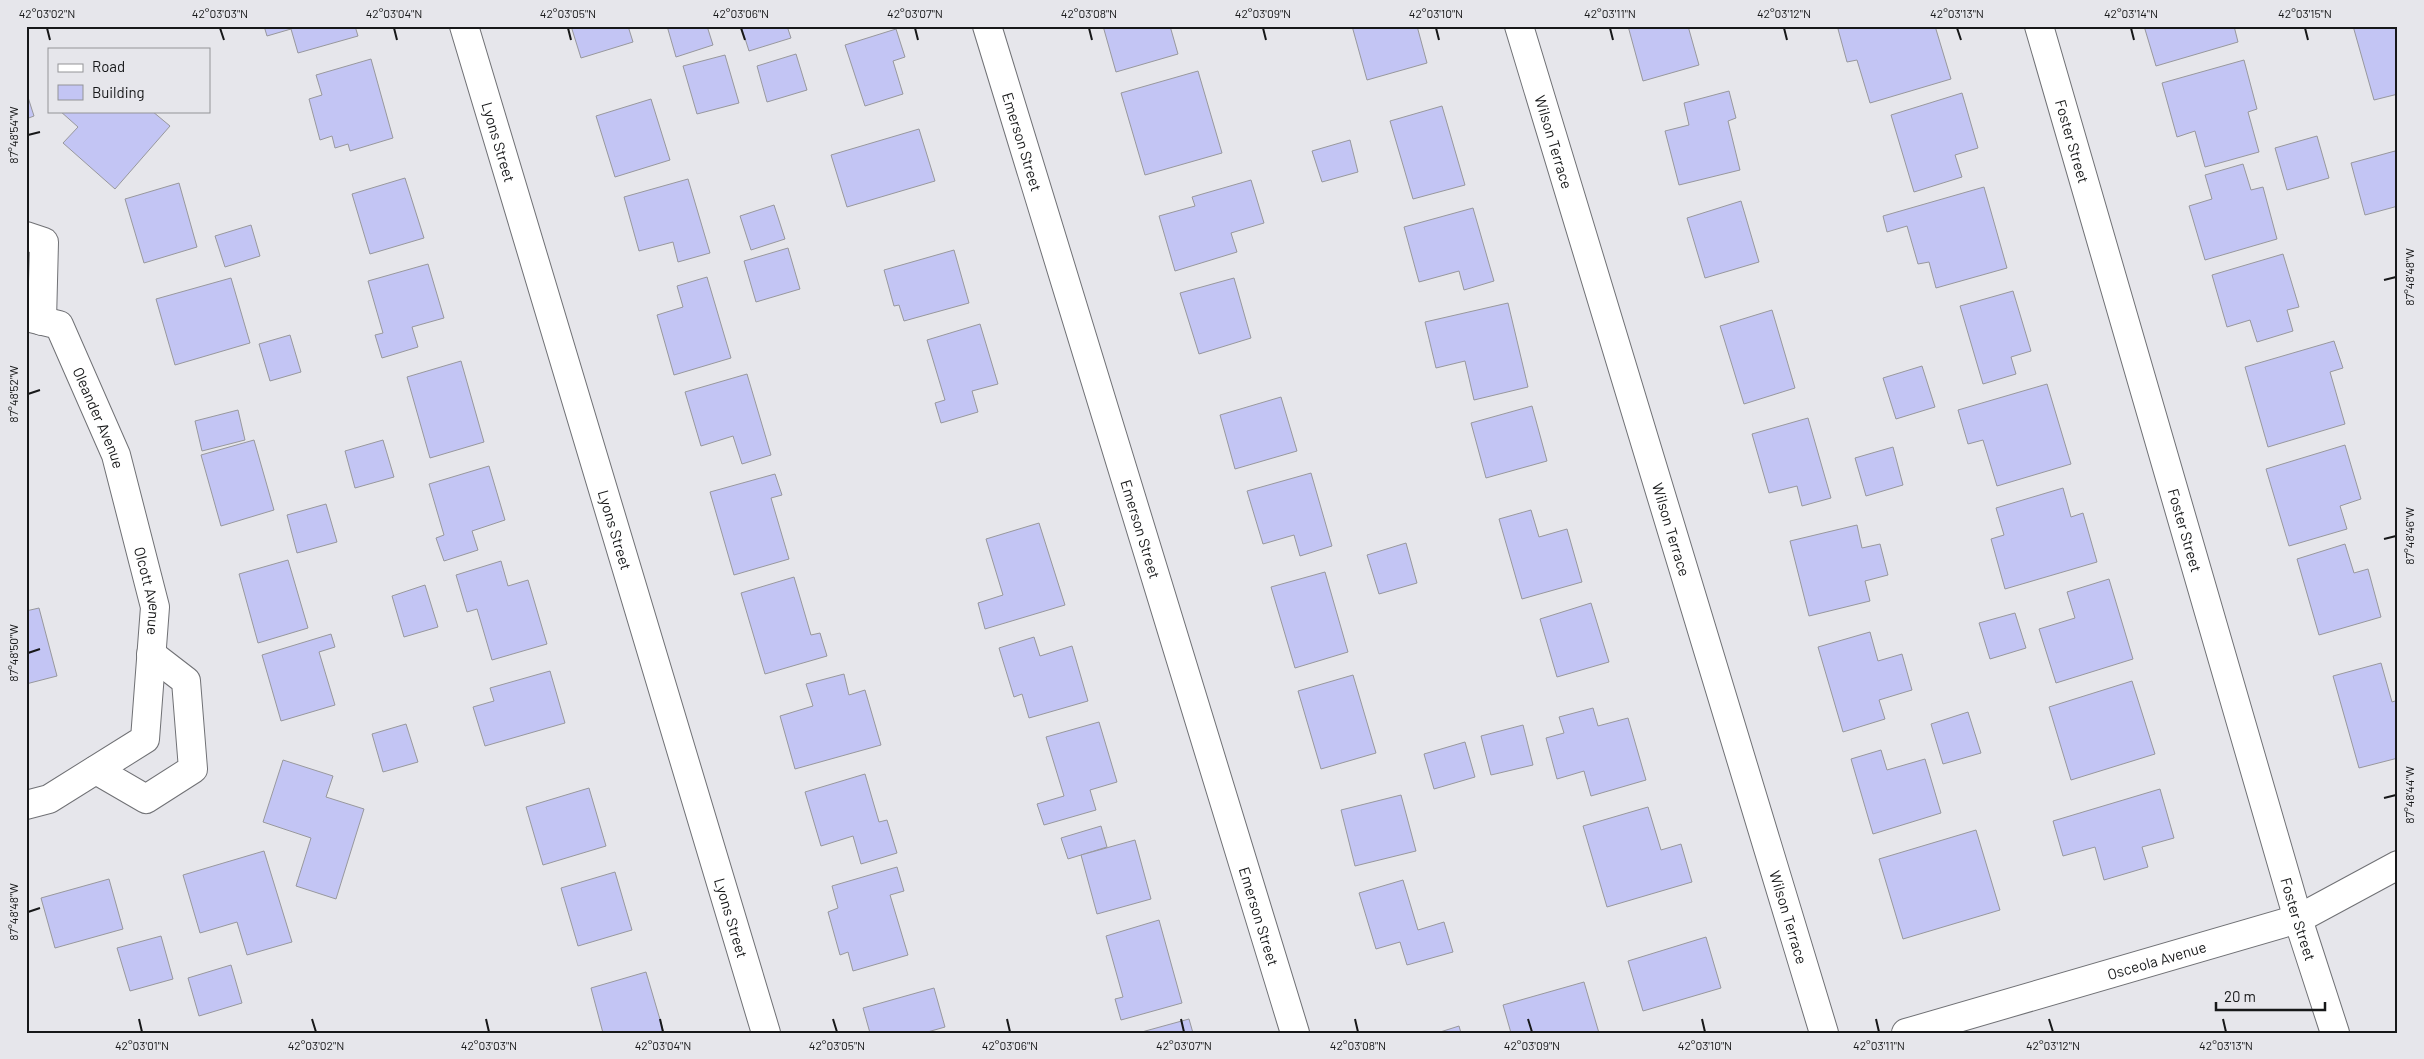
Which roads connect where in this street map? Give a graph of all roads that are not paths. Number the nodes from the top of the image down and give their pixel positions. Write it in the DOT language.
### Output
graph roads {
  1 [pos="464,26"];
  2 [pos="987,26"];
  3 [pos="1520,26"];
  4 [pos="2039,26"];
  5 [pos="26,236"];
  6 [pos="34,319"];
  7 [pos="134,530"];
  8 [pos="151,654"];
  9 [pos="96,770"];
  10 [pos="26,805"];
  11 [pos="2398,865"];
  12 [pos="2298,919"];
  13 [pos="766,1033"];
  14 [pos="1295,1033"];
  15 [pos="1824,1033"];
  16 [pos="1906,1033"];
  17 [pos="2335,1033"];
  1 -- 13 [label="street, Lyons Street"];
  2 -- 14 [label="street, Emerson Street"];
  3 -- 15 [label="street, Wilson Terrace"];
  4 -- 12 [label="street, Foster Street"];
  5 -- 6 [label="street, Oleander Avenue"];
  6 -- 7 [label="street, Oleander Avenue"];
  7 -- 8 [label="street, Olcott Avenue"];
  8 -- 9 [label="street, Olcott Avenue"];
  8 -- 9 [label="street, Olcott Avenue"];
  9 -- 10 [label="street, Olcott Avenue"];
  11 -- 12 [label="street, Osceola Avenue"];
  12 -- 16 [label="street, Osceola Avenue"];
  12 -- 17 [label="street, Foster Street"];
}
